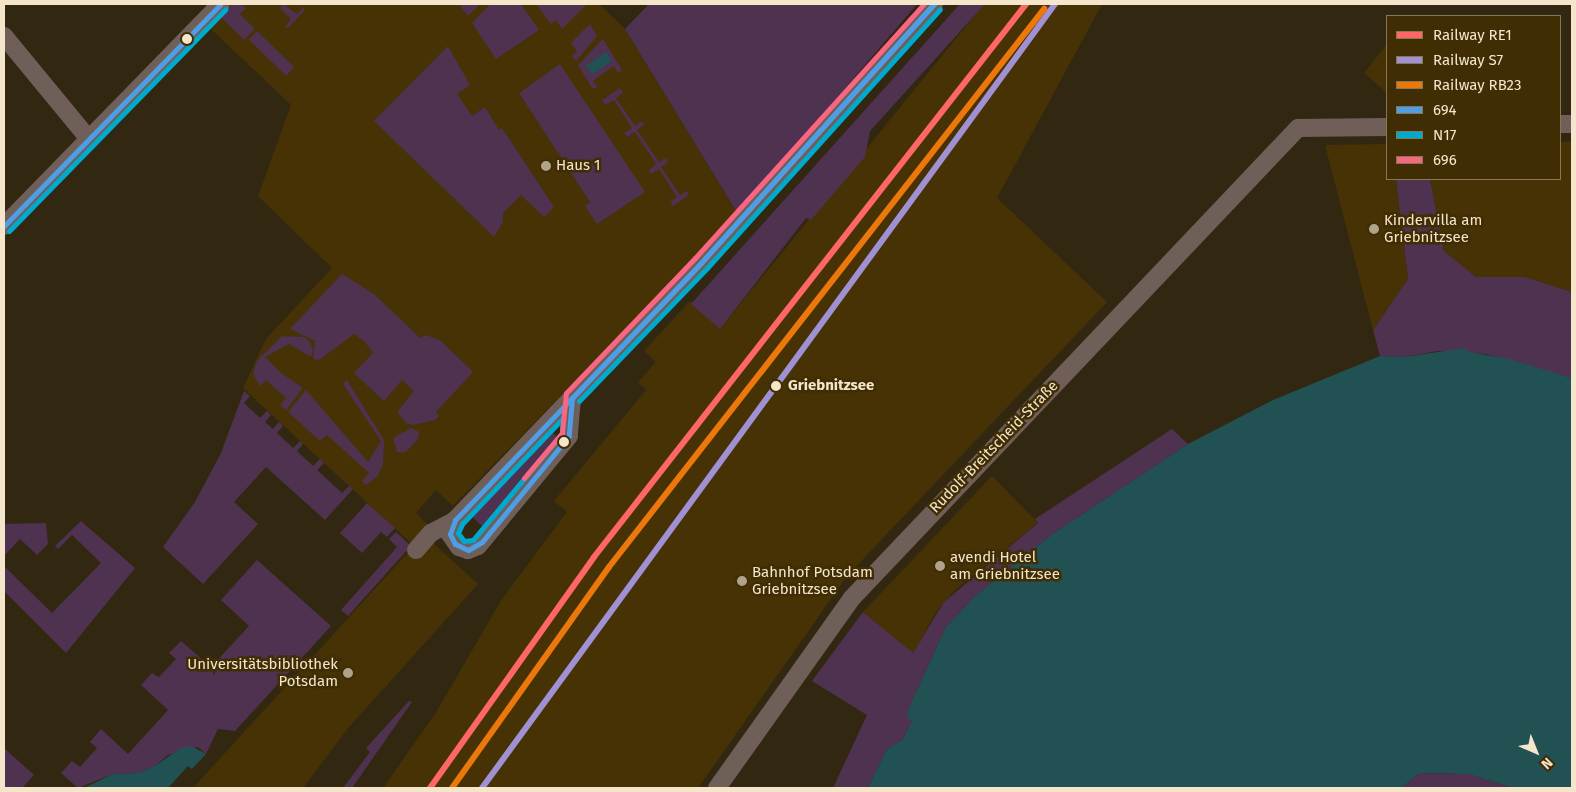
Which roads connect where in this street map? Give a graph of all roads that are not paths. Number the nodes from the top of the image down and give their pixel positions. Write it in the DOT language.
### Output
graph roads {
  1 [pos="221,4"];
  2 [pos="934,4"];
  3 [pos="4,36"];
  4 [pos="1386,127"];
  5 [pos="89,140"];
  6 [pos="4,226"];
  7 [pos="572,398"];
  8 [pos="455,520"];
  9 [pos="416,550"];
  10 [pos="717,788"];
  1 -- 5 [label="street"];
  2 -- 7 [label="street"];
  3 -- 5 [label="street"];
  4 -- 10 [label="street, Rudolf-Breitscheid-Straße"];
  5 -- 6 [label="street"];
  7 -- 8 [label="street"];
  7 -- 8 [label="street"];
  8 -- 9 [label="street"];
}
